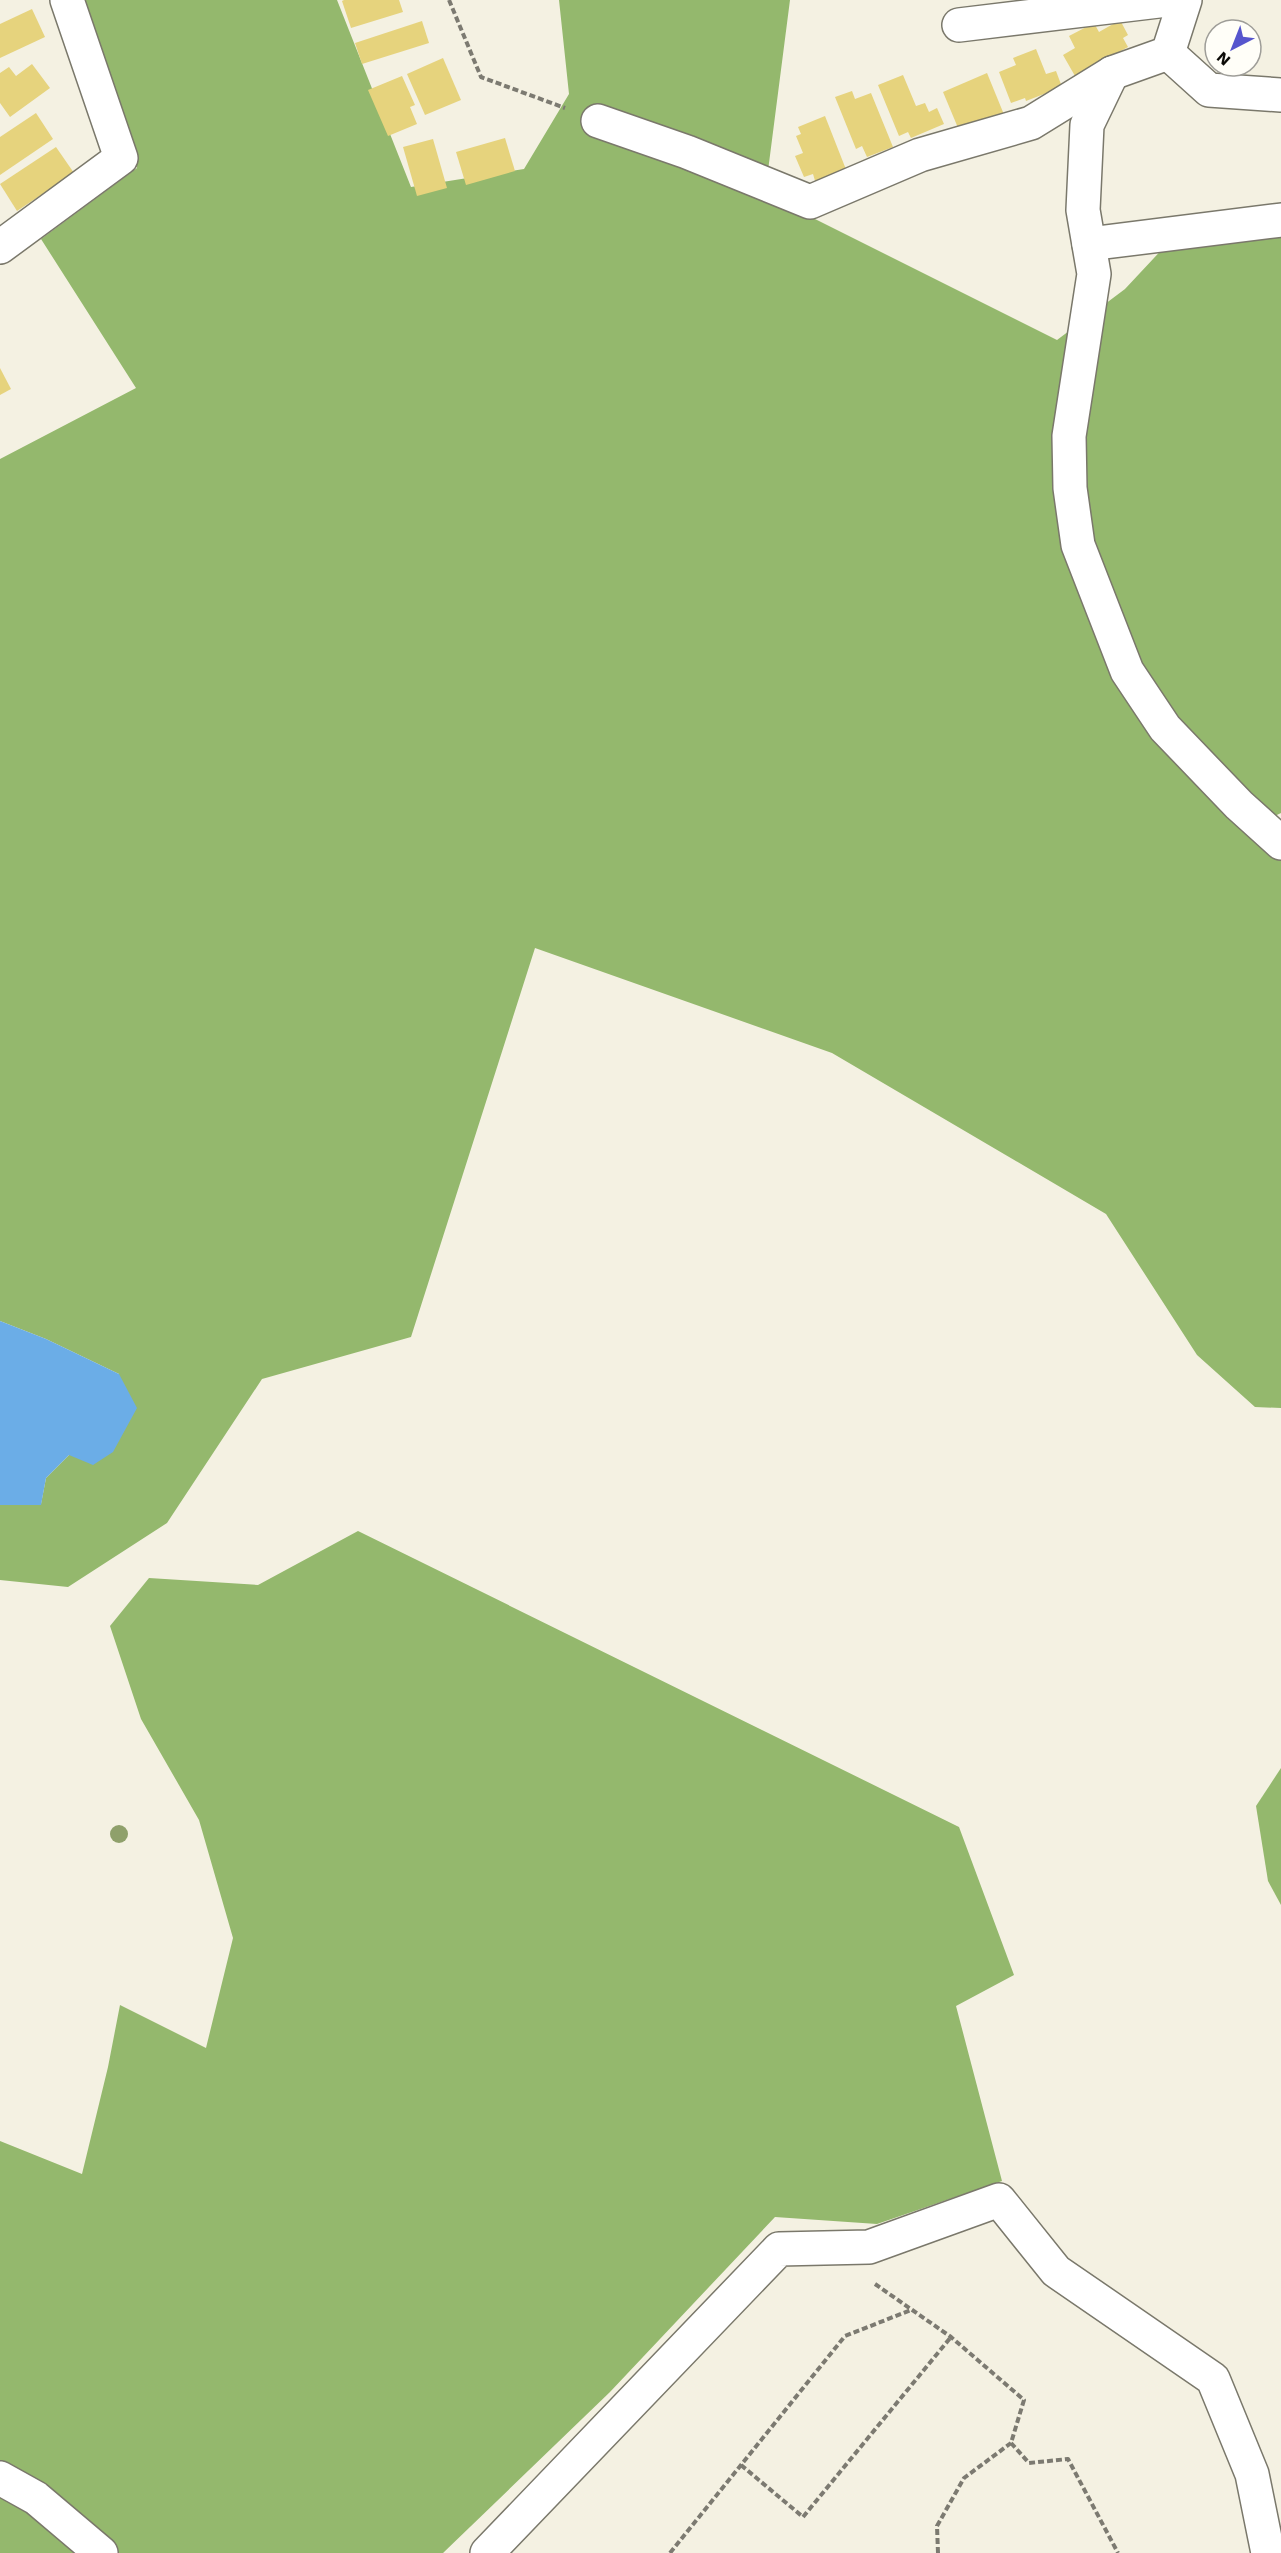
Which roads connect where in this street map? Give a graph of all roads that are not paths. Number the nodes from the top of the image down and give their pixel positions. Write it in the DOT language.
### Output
graph roads {
  1 [pos="68,0"];
  2 [pos="1167,0"];
  3 [pos="1185,0"];
  4 [pos="959,25"];
  5 [pos="1168,53"];
  6 [pos="1112,73"];
  7 [pos="1281,95"];
  8 [pos="598,121"];
  9 [pos="1281,220"];
  10 [pos="1089,244"];
  11 [pos="0,247"];
  12 [pos="1281,843"];
  13 [pos="0,2478"];
  14 [pos="101,2553"];
  15 [pos="487,2553"];
  16 [pos="1268,2553"];
  1 -- 11 [label="street"];
  2 -- 4 [label="street"];
  3 -- 5 [label="street"];
  5 -- 6 [label="street"];
  5 -- 7 [label="street"];
  6 -- 8 [label="street"];
  6 -- 10 [label="street"];
  9 -- 10 [label="street"];
  10 -- 12 [label="street"];
  13 -- 14 [label="street"];
  15 -- 16 [label="street"];
}
